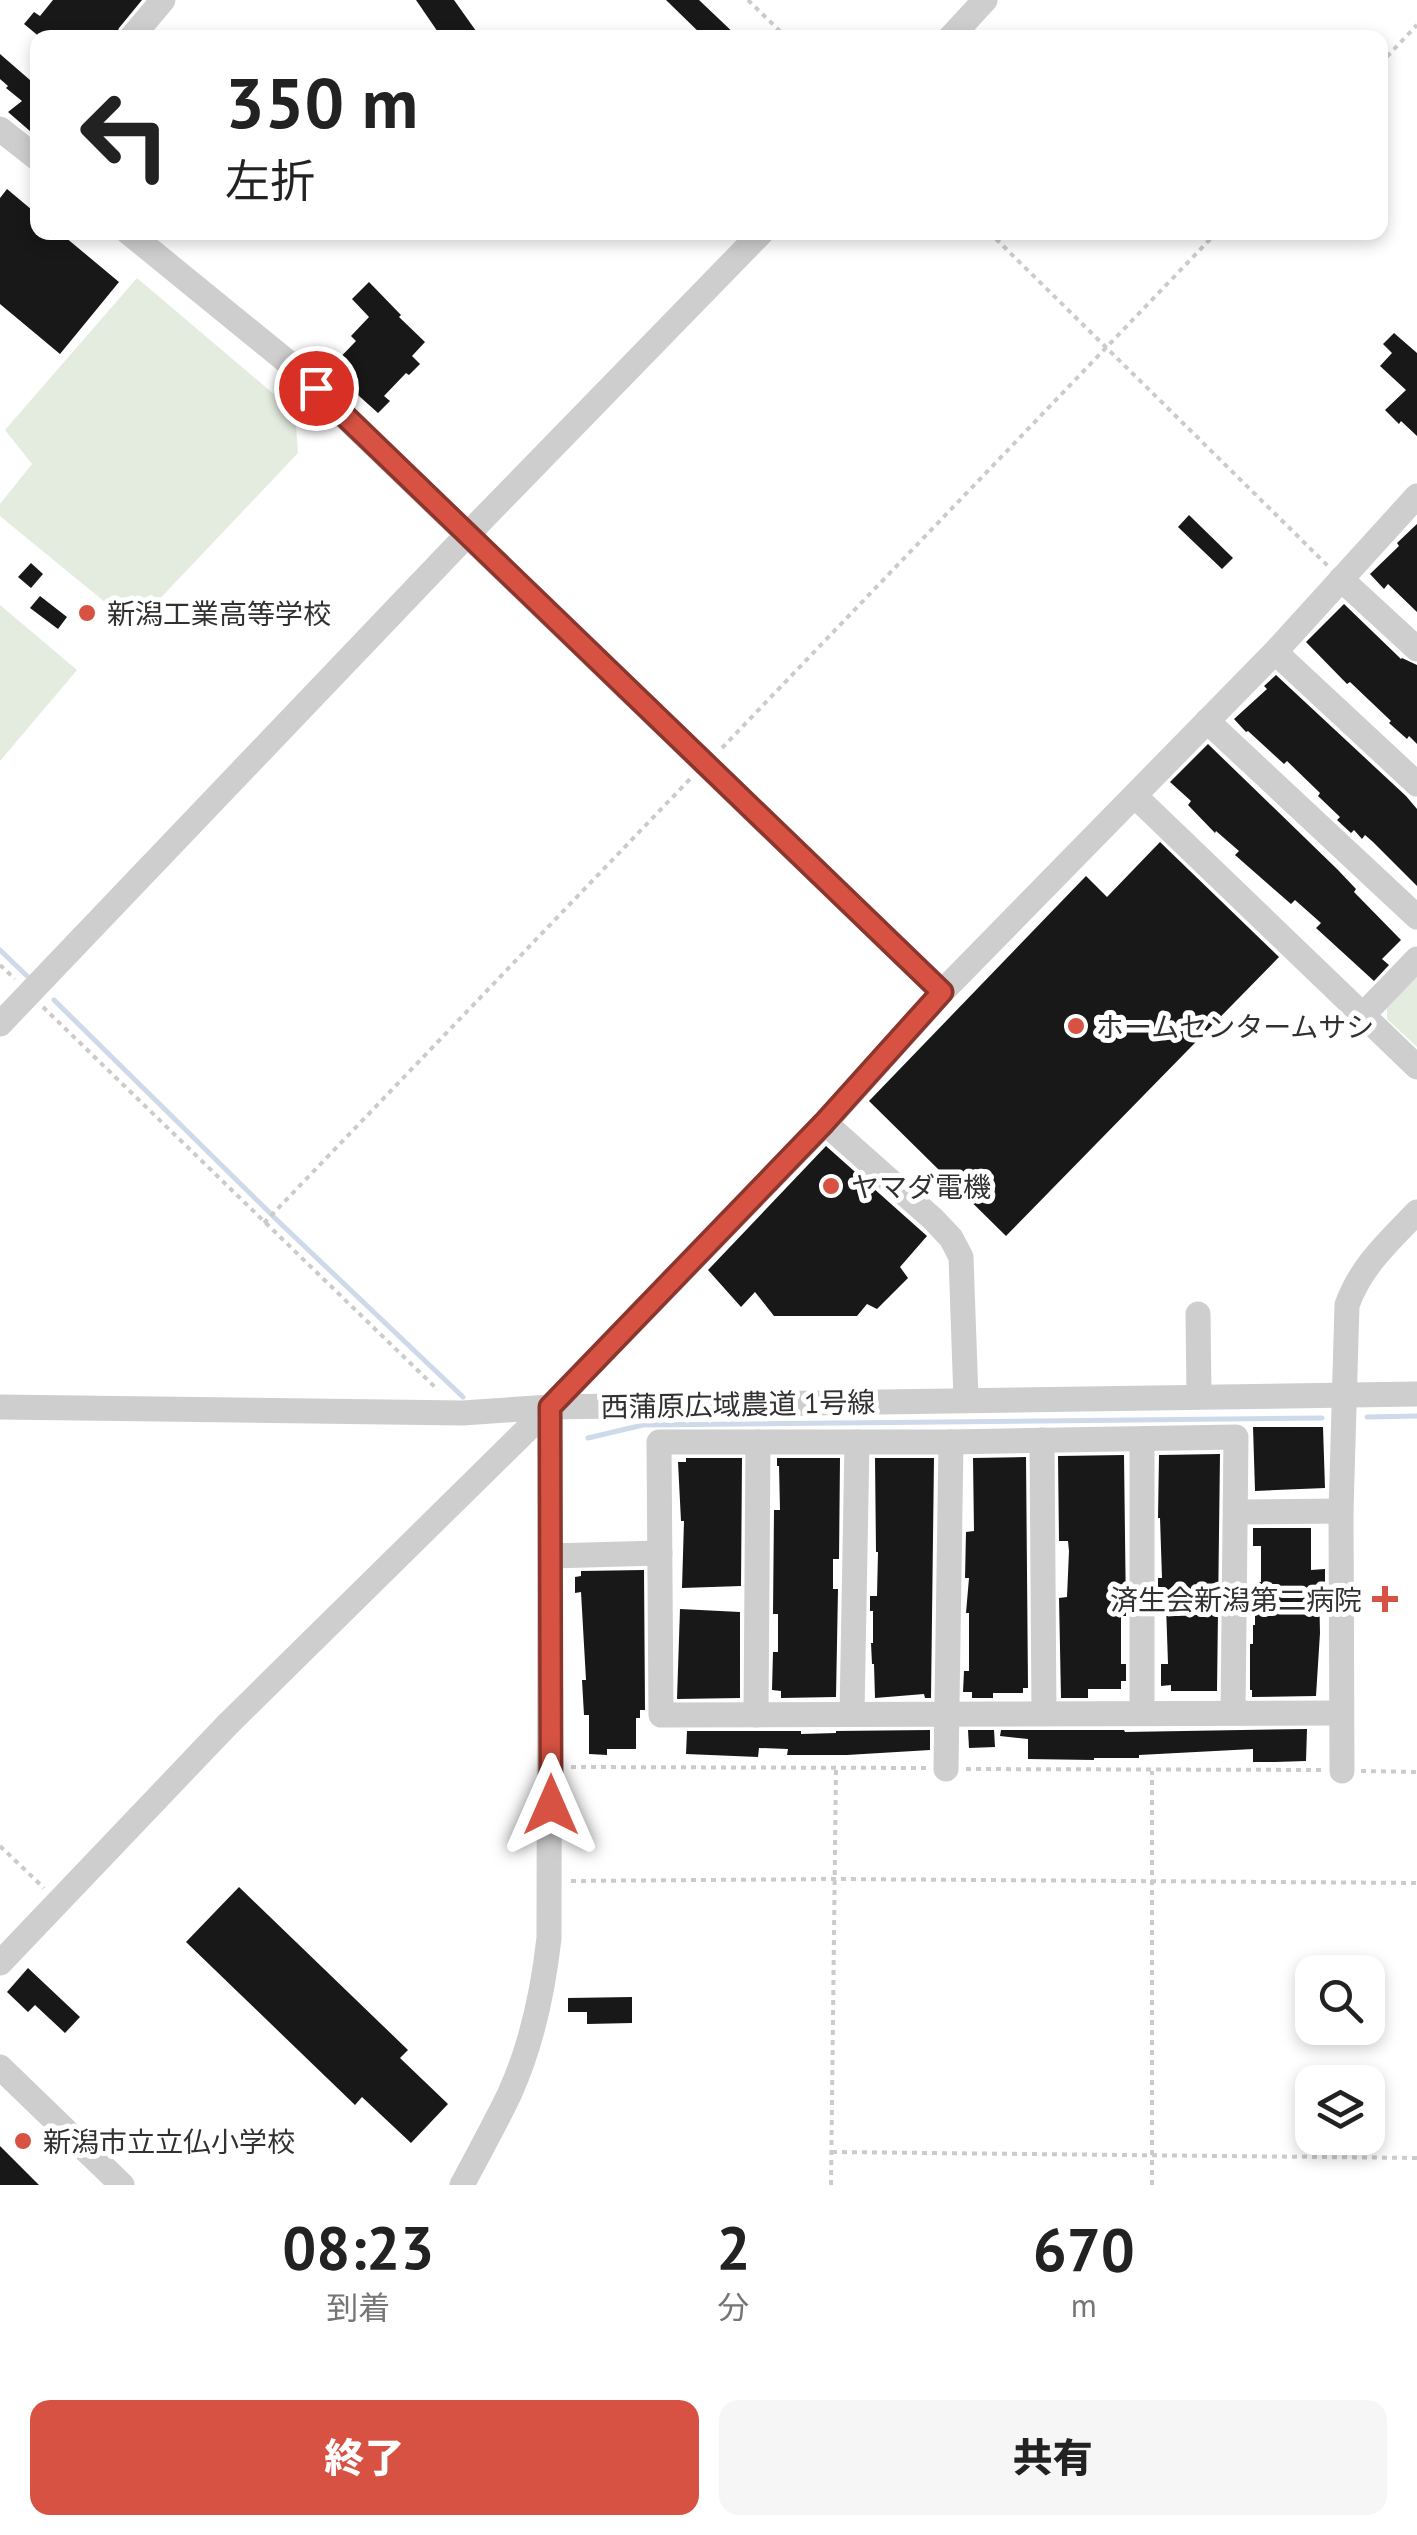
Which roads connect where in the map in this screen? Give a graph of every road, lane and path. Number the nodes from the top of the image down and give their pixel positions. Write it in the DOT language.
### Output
graph roads {
  1 [pos="163,0"];
  2 [pos="748,0"];
  3 [pos="985,0"];
  4 [pos="1417,26"];
  5 [pos="138,30"];
  6 [pos="779,30"];
  7 [pos="957,30"];
  8 [pos="1388,56"];
  9 [pos="0,129"];
  10 [pos="30,150"];
  11 [pos="138,240"];
  12 [pos="754,240"];
  13 [pos="997,240"];
  14 [pos="1209,240"];
  15 [pos="1107,346"];
  16 [pos="1414,506"];
  17 [pos="468,534"];
  18 [pos="1342,579"];
  19 [pos="1417,650"];
  20 [pos="1274,652"];
  21 [pos="1208,721"];
  22 [pos="705,763"];
  23 [pos="1417,784"];
  24 [pos="1136,796"];
  25 [pos="1417,917"];
  26 [pos="1417,959"];
  27 [pos="942,992"];
  28 [pos="28,994"];
  29 [pos="1364,1014"];
  30 [pos="0,1024"];
  31 [pos="1417,1067"];
  32 [pos="824,1123"];
  33 [pos="1417,1212"];
  34 [pos="264,1223"];
  35 [pos="1198,1314"];
  36 [pos="1346,1394"];
  37 [pos="1417,1394"];
  38 [pos="1199,1396"];
  39 [pos="966,1400"];
  40 [pos="0,1407"];
  41 [pos="550,1407"];
  42 [pos="463,1413"];
  43 [pos="1142,1439"];
  44 [pos="1042,1440"];
  45 [pos="758,1442"];
  46 [pos="857,1442"];
  47 [pos="951,1442"];
  48 [pos="1341,1511"];
  49 [pos="1236,1512"];
  50 [pos="660,1553"];
  51 [pos="550,1556"];
  52 [pos="1044,1713"];
  53 [pos="1142,1713"];
  54 [pos="1233,1713"];
  55 [pos="756,1714"];
  56 [pos="852,1714"];
  57 [pos="947,1714"];
  58 [pos="1341,1714"];
  59 [pos="551,1767"];
  60 [pos="836,1767"];
  61 [pos="946,1768"];
  62 [pos="1342,1770"];
  63 [pos="1152,1771"];
  64 [pos="1417,1772"];
  65 [pos="0,1846"];
  66 [pos="836,1879"];
  67 [pos="551,1881"];
  68 [pos="1153,1881"];
  69 [pos="1417,1884"];
  70 [pos="59,1902"];
  71 [pos="0,1963"];
  72 [pos="0,2067"];
  73 [pos="832,2152"];
  74 [pos="1150,2157"];
  75 [pos="1417,2158"];
  76 [pos="122,2185"];
  77 [pos="462,2185"];
  78 [pos="831,2185"];
  79 [pos="1152,2185"];
  1 -- 5 [label="street"];
  2 -- 6 [label="path"];
  3 -- 7 [label="street"];
  4 -- 8 [label="path"];
  9 -- 10 [label="street"];
  11 -- 17 [label="street"];
  12 -- 17 [label="street"];
  13 -- 15 [label="path"];
  14 -- 15 [label="path"];
  15 -- 18 [label="path"];
  15 -- 22 [label="path"];
  16 -- 18 [label="street"];
  17 -- 22 [label="street"];
  17 -- 28 [label="street"];
  18 -- 19 [label="street"];
  18 -- 20 [label="street"];
  20 -- 21 [label="street"];
  20 -- 23 [label="street"];
  21 -- 24 [label="street"];
  21 -- 25 [label="street"];
  22 -- 27 [label="street"];
  22 -- 34 [label="path"];
  24 -- 27 [label="street"];
  24 -- 29 [label="street"];
  26 -- 29 [label="street"];
  27 -- 32 [label="street"];
  28 -- 30 [label="street"];
  28 -- 34 [label="path"];
  29 -- 31 [label="street"];
  32 -- 39 [label="street"];
  32 -- 41 [label="street"];
  33 -- 36 [label="street"];
  34 -- 42 [label="path"];
  35 -- 38 [label="street"];
  36 -- 37 [label="street, 西蒲原広域農道 1号線"];
  36 -- 38 [label="street, 西蒲原広域農道 1号線"];
  36 -- 48 [label="street"];
  38 -- 39 [label="street, 西蒲原広域農道 1号線"];
  39 -- 41 [label="street, 西蒲原広域農道 1号線"];
  40 -- 42 [label="street, 西蒲原広域農道 1号線"];
  41 -- 42 [label="street, 西蒲原広域農道 1号線"];
  41 -- 51 [label="street"];
  41 -- 70 [label="street"];
  43 -- 44 [label="street"];
  43 -- 49 [label="street"];
  43 -- 53 [label="street"];
  44 -- 47 [label="street"];
  44 -- 52 [label="street"];
  45 -- 46 [label="street"];
  45 -- 50 [label="street"];
  45 -- 55 [label="street"];
  46 -- 47 [label="street"];
  46 -- 56 [label="street"];
  47 -- 57 [label="street"];
  48 -- 49 [label="street"];
  48 -- 58 [label="street"];
  49 -- 54 [label="street"];
  50 -- 51 [label="street"];
  50 -- 55 [label="street"];
  51 -- 59 [label="street"];
  52 -- 53 [label="street"];
  52 -- 57 [label="street"];
  53 -- 54 [label="street"];
  54 -- 58 [label="street"];
  55 -- 56 [label="street"];
  56 -- 57 [label="street"];
  57 -- 61 [label="street"];
  58 -- 62 [label="street"];
  59 -- 60 [label="path"];
  59 -- 67 [label="street"];
  60 -- 61 [label="path"];
  60 -- 66 [label="path"];
  61 -- 63 [label="path"];
  62 -- 63 [label="path"];
  62 -- 64 [label="path"];
  63 -- 68 [label="path"];
  65 -- 70 [label="path"];
  66 -- 67 [label="path"];
  66 -- 68 [label="path"];
  66 -- 73 [label="path"];
  67 -- 77 [label="street"];
  68 -- 69 [label="path"];
  68 -- 74 [label="path"];
  70 -- 71 [label="street"];
  72 -- 76 [label="street"];
  73 -- 74 [label="path"];
  73 -- 78 [label="path"];
  74 -- 75 [label="path"];
  74 -- 79 [label="path"];
}
